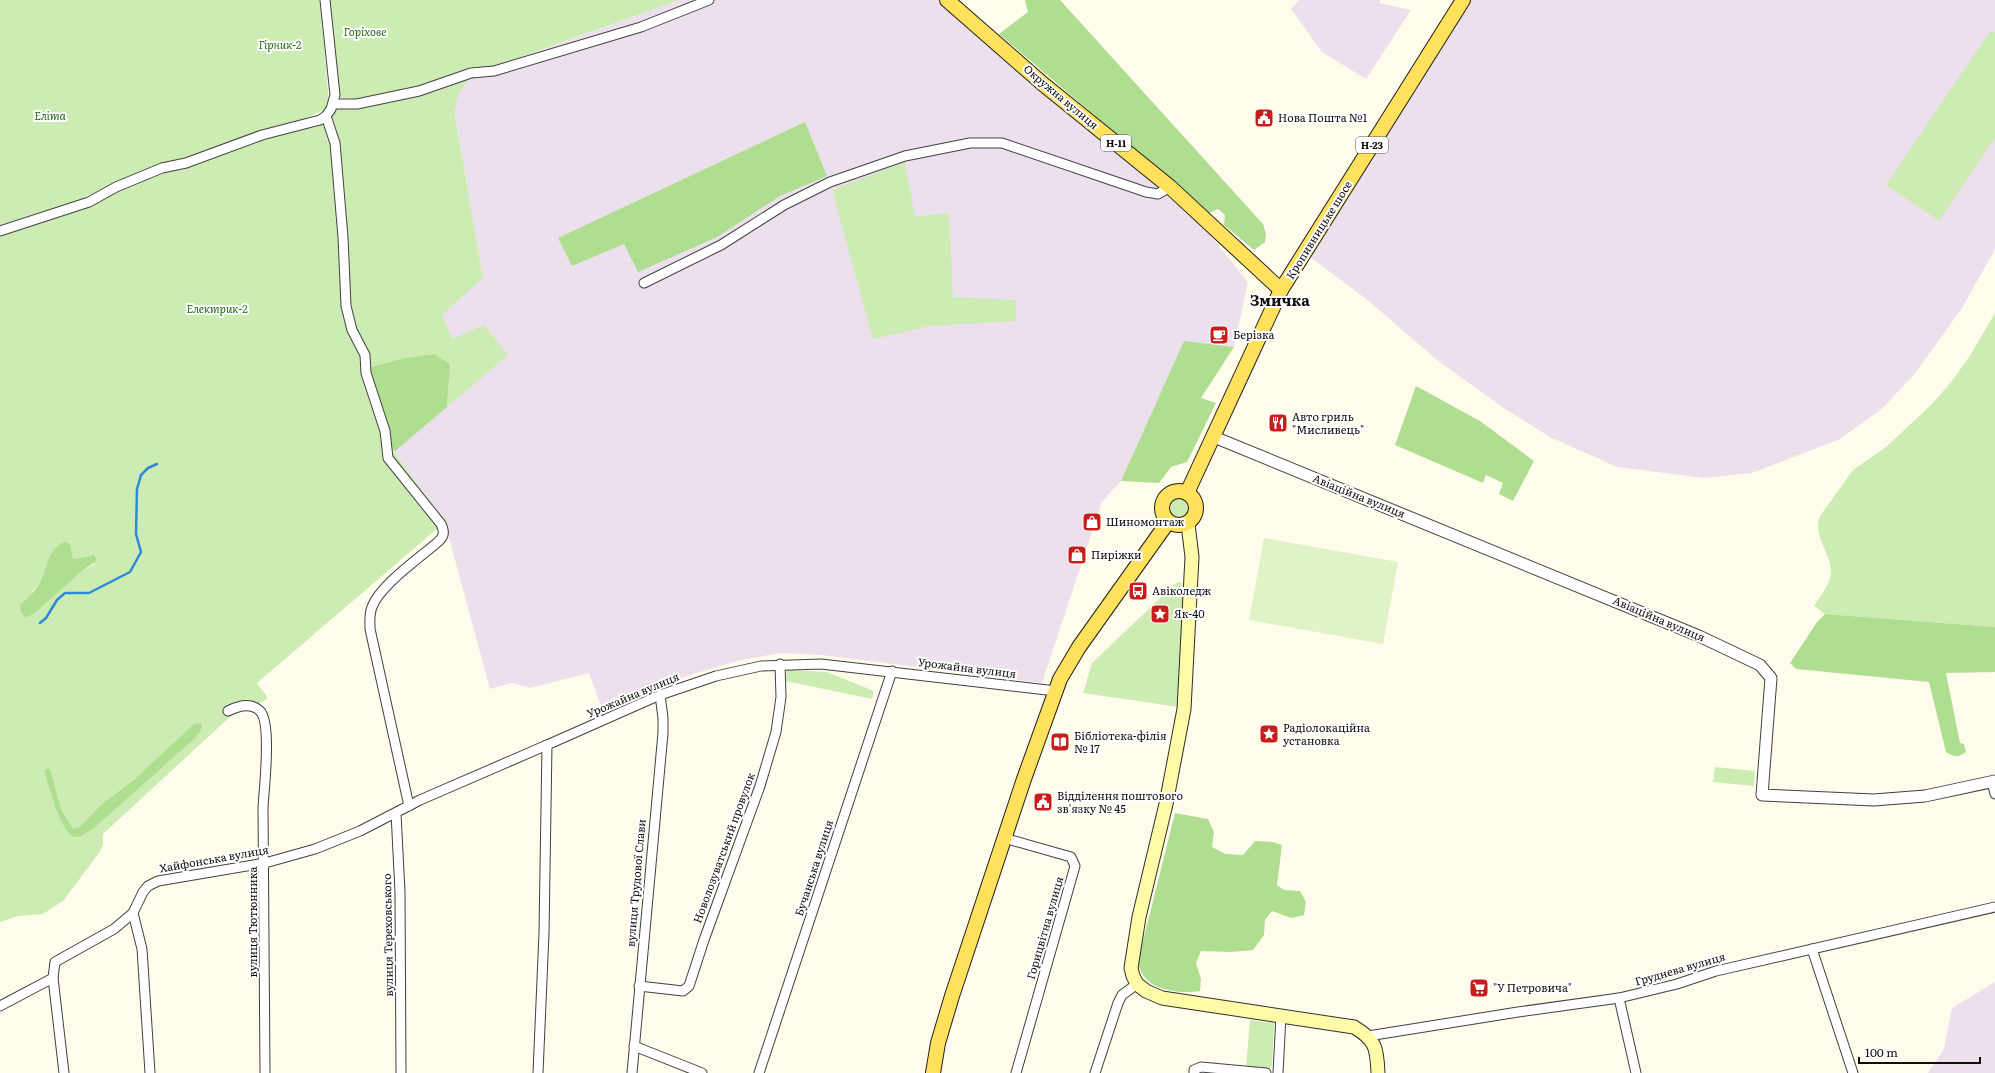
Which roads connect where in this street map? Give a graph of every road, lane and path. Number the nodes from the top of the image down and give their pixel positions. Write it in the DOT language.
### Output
graph roads {
  1 [pos="326,0"];
  2 [pos="709,0"];
  3 [pos="947,0"];
  4 [pos="1463,0"];
  5 [pos="334,104"];
  6 [pos="326,116"];
  7 [pos="1170,187"];
  8 [pos="0,231"];
  9 [pos="644,283"];
  10 [pos="1281,290"];
  11 [pos="1214,437"];
  12 [pos="1187,493"];
  13 [pos="1168,522"];
  14 [pos="1188,524"];
  15 [pos="780,664"];
  16 [pos="892,671"];
  17 [pos="1056,691"];
  18 [pos="660,695"];
  19 [pos="228,712"];
  20 [pos="547,745"];
  21 [pos="1994,782"];
  22 [pos="1995,794"];
  23 [pos="409,806"];
  24 [pos="396,813"];
  25 [pos="1004,838"];
  26 [pos="264,863"];
  27 [pos="1995,907"];
  28 [pos="133,913"];
  29 [pos="1812,949"];
  30 [pos="53,978"];
  31 [pos="1138,984"];
  32 [pos="638,986"];
  33 [pos="1619,998"];
  34 [pos="0,1006"];
  35 [pos="1281,1016"];
  36 [pos="1368,1036"];
  37 [pos="634,1046"];
  38 [pos="64,1073"];
  39 [pos="150,1073"];
  40 [pos="265,1073"];
  41 [pos="401,1073"];
  42 [pos="538,1073"];
  43 [pos="632,1073"];
  44 [pos="702,1073"];
  45 [pos="759,1073"];
  46 [pos="932,1073"];
  47 [pos="1016,1073"];
  48 [pos="1095,1073"];
  49 [pos="1194,1073"];
  50 [pos="1266,1073"];
  51 [pos="1278,1073"];
  52 [pos="1378,1073"];
  53 [pos="1636,1073"];
  54 [pos="1852,1073"];
  1 -- 5 [label="street"];
  2 -- 5 [label="street"];
  3 -- 7 [label="main road, Окружна вулиця / Н-11"];
  4 -- 10 [label="main road, Кропивницьке шосе / Н-23"];
  5 -- 6 [label="street"];
  6 -- 8 [label="street"];
  6 -- 23 [label="street"];
  7 -- 9 [label="street"];
  7 -- 10 [label="main road, Окружна вулиця / Н-11"];
  10 -- 11 [label="main road, Кропивницьке шосе"];
  11 -- 12 [label="main road, Кропивницьке шосе"];
  11 -- 21 [label="street, Авіаційна вулиця"];
  12 -- 13 [label="main road"];
  12 -- 14 [label="main road"];
  13 -- 14 [label="main road"];
  13 -- 17 [label="main road"];
  14 -- 31 [label="main road"];
  15 -- 16 [label="street, Урожайна вулиця"];
  15 -- 18 [label="street, Урожайна вулиця"];
  15 -- 32 [label="street, Новолозуватський провулок"];
  16 -- 17 [label="street, Урожайна вулиця"];
  16 -- 45 [label="street, Бучанська вулиця"];
  17 -- 25 [label="main road"];
  18 -- 20 [label="street, Урожайна вулиця"];
  18 -- 32 [label="street, вулиця Трудової Слави"];
  19 -- 26 [label="street, вулиця Тютюнника"];
  20 -- 23 [label="street"];
  20 -- 42 [label="street"];
  21 -- 22 [label="street"];
  23 -- 24 [label="street"];
  24 -- 26 [label="street, Хайфонська вулиця"];
  24 -- 41 [label="street, вулиця Тереховського"];
  25 -- 46 [label="main road"];
  25 -- 47 [label="street, Горицвітна вулиця"];
  26 -- 28 [label="street, Хайфонська вулиця"];
  26 -- 40 [label="street, вулиця Тютюнника"];
  27 -- 29 [label="street, Груднева вулиця"];
  28 -- 30 [label="street"];
  28 -- 39 [label="street"];
  29 -- 33 [label="street, Груднева вулиця"];
  29 -- 54 [label="street"];
  30 -- 34 [label="street"];
  30 -- 38 [label="street"];
  31 -- 35 [label="main road"];
  31 -- 48 [label="street"];
  32 -- 37 [label="street, вулиця Трудової Слави"];
  33 -- 36 [label="street, Груднева вулиця"];
  33 -- 53 [label="street"];
  35 -- 36 [label="main road"];
  35 -- 51 [label="street"];
  36 -- 52 [label="main road"];
  37 -- 43 [label="street, вулиця Трудової Слави"];
  37 -- 44 [label="street"];
  49 -- 50 [label="street"];
}
